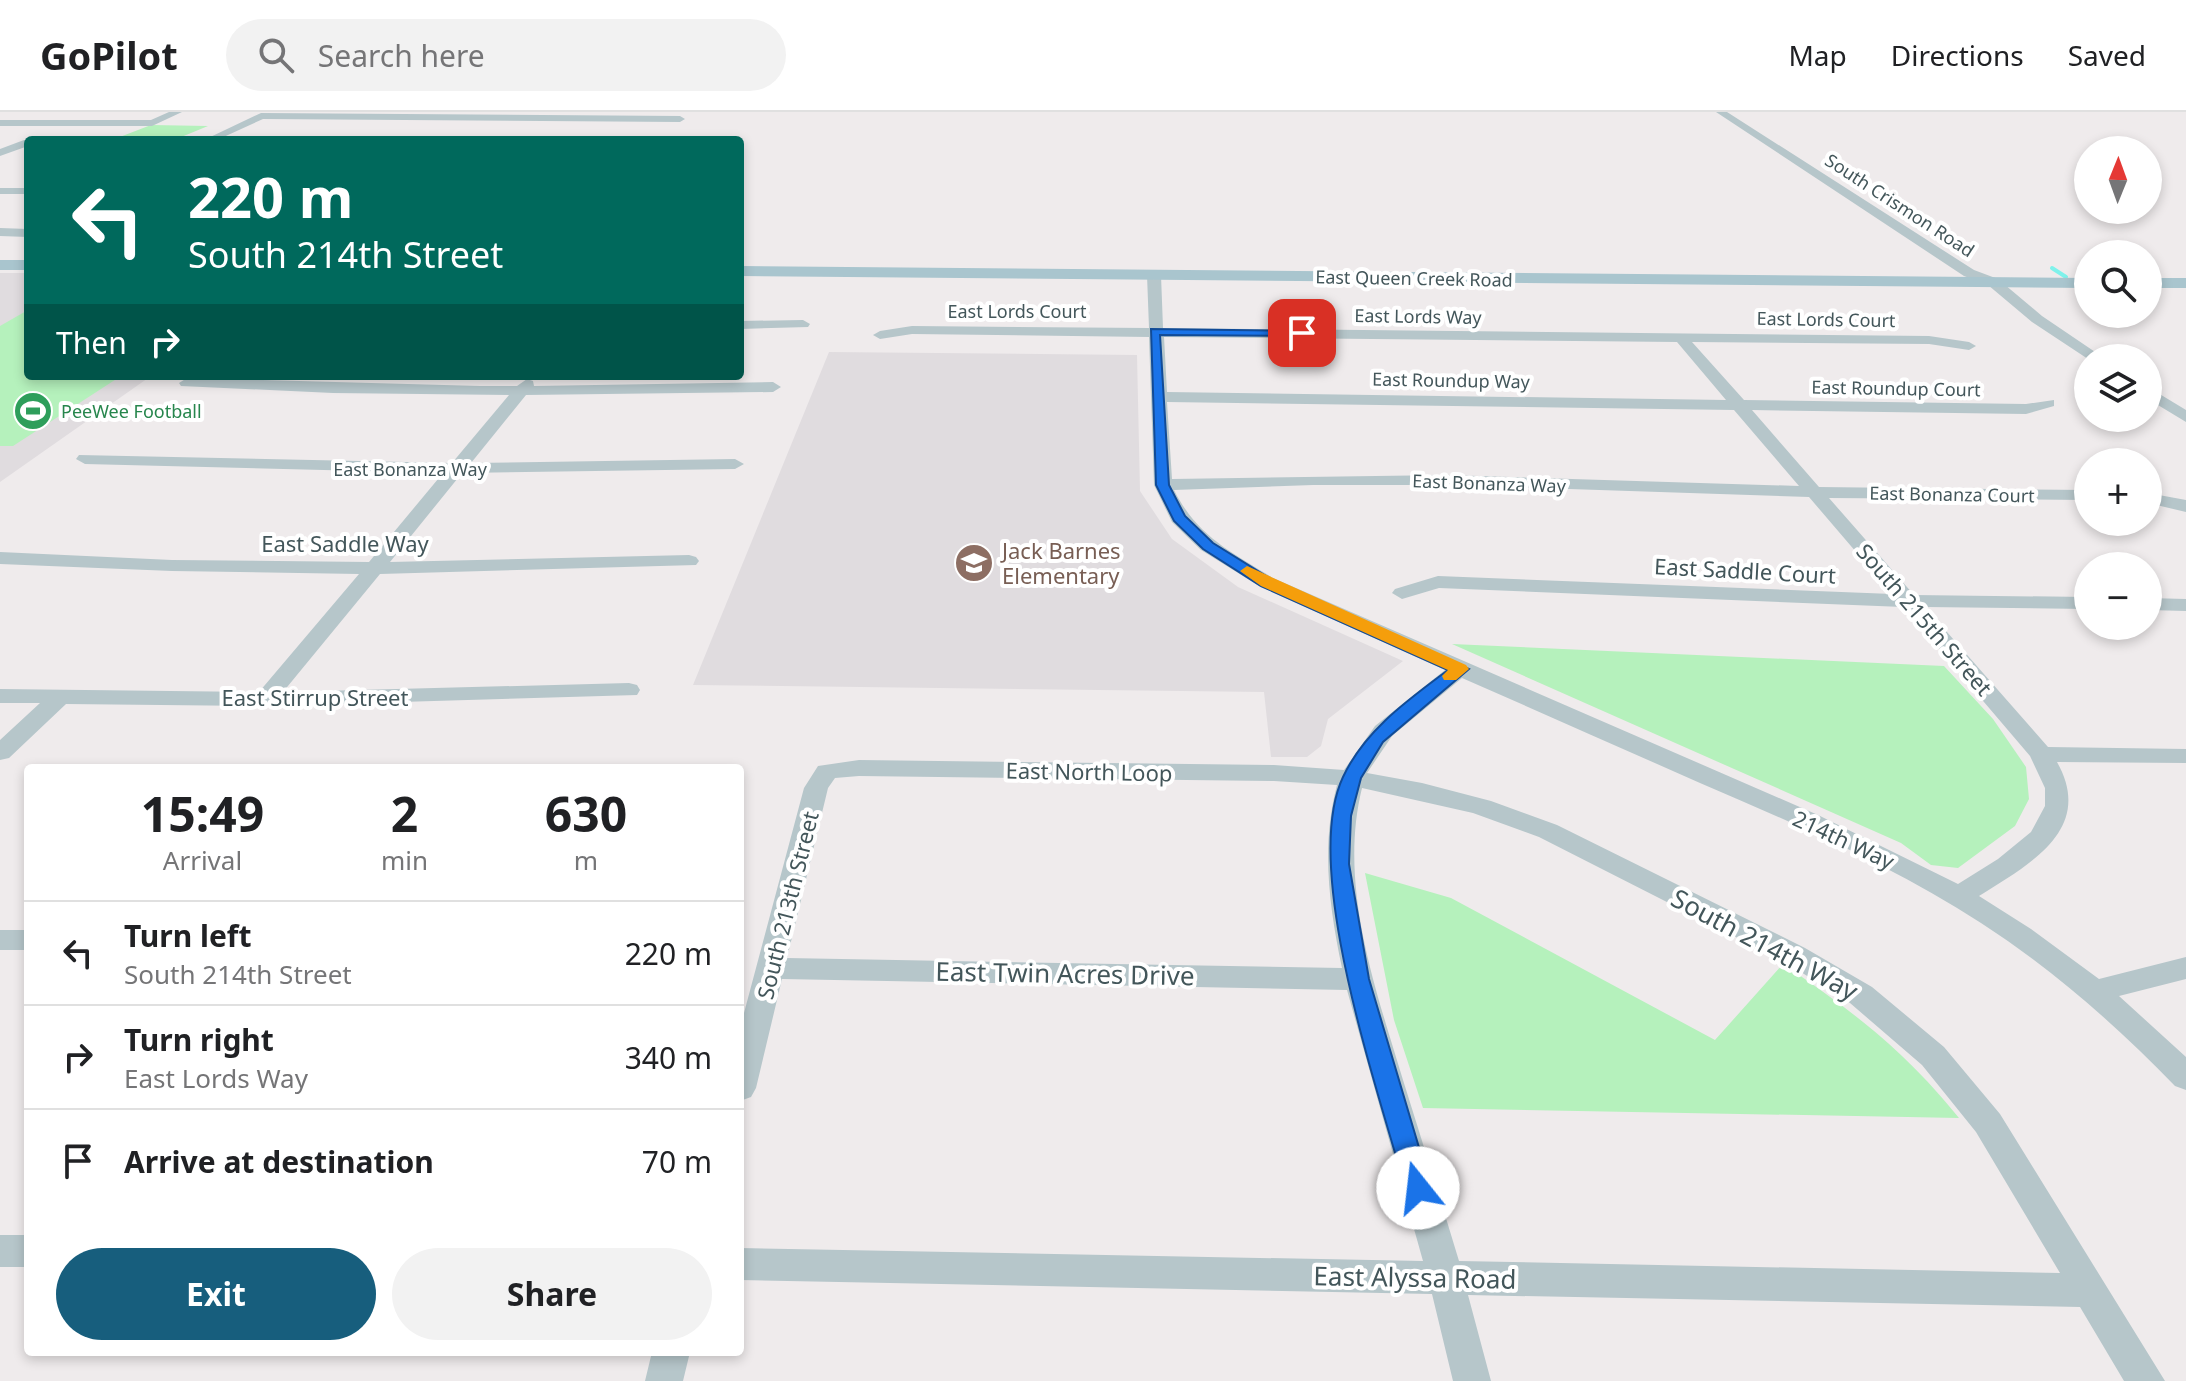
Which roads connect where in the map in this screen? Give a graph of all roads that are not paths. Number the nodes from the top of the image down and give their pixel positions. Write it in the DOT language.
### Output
graph roads {
  1 [pos="177,112"];
  2 [pos="1721,112"];
  3 [pos="0,123"];
  4 [pos="76,123"];
  5 [pos="669,129"];
  6 [pos="48,134"];
  7 [pos="218,136"];
  8 [pos="24,144"];
  9 [pos="0,154"];
  10 [pos="24,155"];
  11 [pos="0,191"];
  12 [pos="24,191"];
  13 [pos="0,232"];
  14 [pos="24,233"];
  15 [pos="0,265"];
  16 [pos="24,265"];
  17 [pos="744,271"];
  18 [pos="1154,275"];
  19 [pos="1993,282"];
  20 [pos="2074,283"];
  21 [pos="2162,283"];
  22 [pos="2186,283"];
  23 [pos="803,324"];
  24 [pos="744,325"];
  25 [pos="1155,332"];
  26 [pos="880,335"];
  27 [pos="1681,338"];
  28 [pos="2075,344"];
  29 [pos="1969,346"];
  30 [pos="187,383"];
  31 [pos="528,384"];
  32 [pos="773,387"];
  33 [pos="1159,397"];
  34 [pos="2162,401"];
  35 [pos="2048,403"];
  36 [pos="1742,407"];
  37 [pos="2186,417"];
  38 [pos="85,459"];
  39 [pos="735,464"];
  40 [pos="456,470"];
  41 [pos="1163,485"];
  42 [pos="1816,492"];
  43 [pos="2074,495"];
  44 [pos="2162,501"];
  45 [pos="2186,506"];
  46 [pos="0,558"];
  47 [pos="689,561"];
  48 [pos="373,568"];
  49 [pos="1402,593"];
  50 [pos="1909,601"];
  51 [pos="2074,603"];
  52 [pos="2162,604"];
  53 [pos="2186,605"];
  54 [pos="1460,669"];
  55 [pos="629,690"];
  56 [pos="0,696"];
  57 [pos="60,697"];
  58 [pos="265,699"];
  59 [pos="0,753"];
  60 [pos="2041,754"];
  61 [pos="2186,756"];
  62 [pos="827,771"];
  63 [pos="1351,778"];
  64 [pos="1959,896"];
  65 [pos="0,940"];
  66 [pos="24,940"];
  67 [pos="771,968"];
  68 [pos="2186,968"];
  69 [pos="1358,979"];
  70 [pos="2094,991"];
  71 [pos="744,1073"];
  72 [pos="2186,1077"];
  73 [pos="0,1251"];
  74 [pos="24,1251"];
  75 [pos="744,1264"];
  76 [pos="1444,1278"];
  77 [pos="2090,1290"];
  78 [pos="670,1356"];
  79 [pos="664,1381"];
  80 [pos="1472,1381"];
  81 [pos="2146,1381"];
  1 -- 4 [label="street"];
  2 -- 19 [label="street, South Crismon Road"];
  3 -- 4 [label="street"];
  4 -- 6 [label="street"];
  5 -- 7 [label="street"];
  8 -- 9 [label="street"];
  9 -- 10 [label="street"];
  11 -- 12 [label="street"];
  13 -- 14 [label="street"];
  15 -- 16 [label="main road"];
  17 -- 18 [label="main road, East Queen Creek Road"];
  18 -- 19 [label="main road, East Queen Creek Road"];
  18 -- 25 [label="street"];
  19 -- 20 [label="main road, East Queen Creek Road"];
  19 -- 28 [label="street, South Crismon Road"];
  21 -- 22 [label="main road"];
  23 -- 24 [label="street"];
  25 -- 26 [label="street, East Lords Court"];
  25 -- 27 [label="street, East Lords Way"];
  25 -- 33 [label="street"];
  27 -- 29 [label="street, East Lords Court"];
  27 -- 36 [label="street, South 215th Street"];
  30 -- 31 [label="street"];
  31 -- 32 [label="street"];
  31 -- 40 [label="street"];
  33 -- 36 [label="street, East Roundup Way"];
  33 -- 41 [label="street"];
  34 -- 37 [label="street"];
  35 -- 36 [label="street, East Roundup Court"];
  36 -- 42 [label="street, South 215th Street"];
  38 -- 40 [label="street, East Bonanza Way"];
  39 -- 40 [label="street, East Bonanza Way"];
  40 -- 48 [label="street"];
  41 -- 42 [label="street, East Bonanza Way"];
  41 -- 54 [label="street, 214th Way"];
  42 -- 43 [label="street, East Bonanza Court"];
  42 -- 50 [label="street, South 215th Street"];
  44 -- 45 [label="street"];
  46 -- 48 [label="street, East Saddle Way"];
  47 -- 48 [label="street, East Saddle Way"];
  48 -- 58 [label="street"];
  49 -- 50 [label="street, East Saddle Court"];
  50 -- 51 [label="street, East Saddle Court"];
  50 -- 60 [label="street, South 215th Street"];
  52 -- 53 [label="street"];
  54 -- 63 [label="street"];
  54 -- 64 [label="street, 214th Way"];
  55 -- 58 [label="street, East Stirrup Street"];
  56 -- 57 [label="street, East Stirrup Street"];
  57 -- 58 [label="street, East Stirrup Street"];
  57 -- 59 [label="street"];
  60 -- 61 [label="street"];
  60 -- 64 [label="street, South 215th Street"];
  62 -- 63 [label="street, East North Loop"];
  62 -- 67 [label="street, South 213th Street"];
  63 -- 69 [label="street"];
  63 -- 77 [label="street, South 214th Way"];
  64 -- 70 [label="street, 214th Way"];
  65 -- 66 [label="street"];
  67 -- 69 [label="street, East Twin Acres Drive"];
  67 -- 71 [label="street, South 213th Street"];
  68 -- 70 [label="street"];
  69 -- 76 [label="street"];
  70 -- 72 [label="street, 214th Way"];
  73 -- 74 [label="street"];
  75 -- 76 [label="street, East Alyssa Road"];
  76 -- 77 [label="street, East Alyssa Road"];
  76 -- 80 [label="street"];
  77 -- 81 [label="street, South 214th Way"];
  78 -- 79 [label="street"];
}
